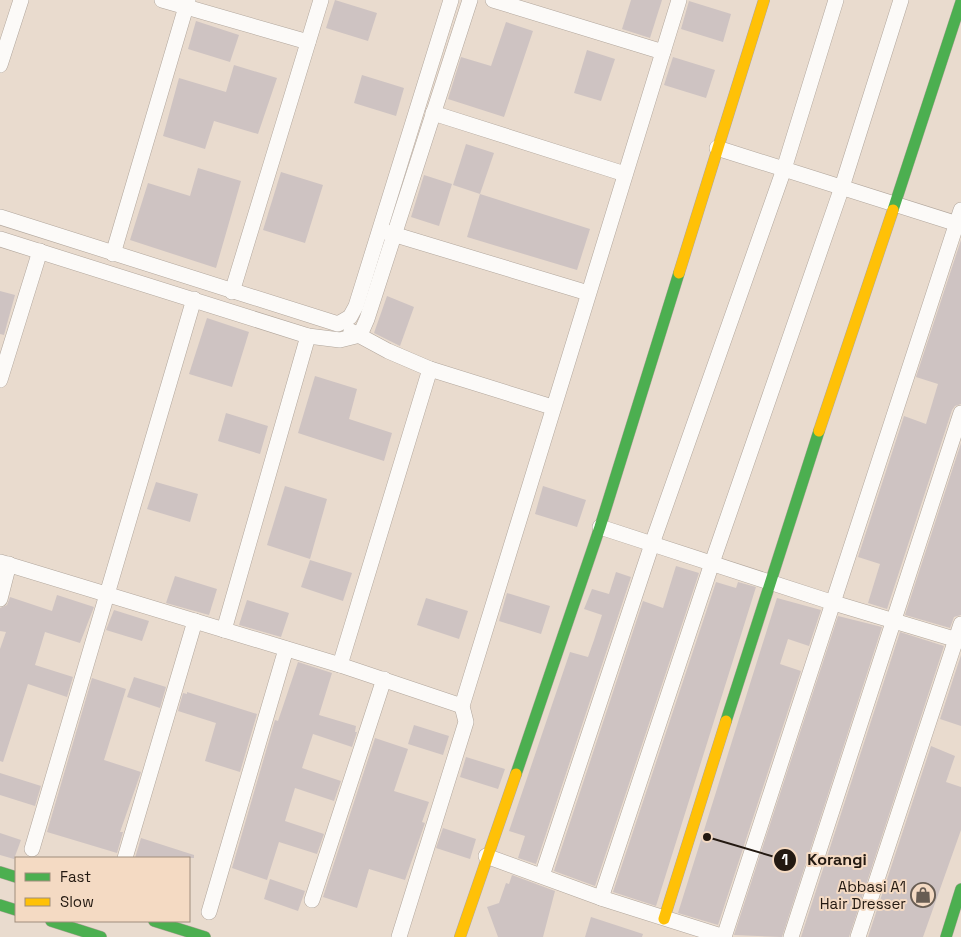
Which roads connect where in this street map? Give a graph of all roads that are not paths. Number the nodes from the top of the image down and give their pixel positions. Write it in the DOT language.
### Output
graph roads {
  1 [pos="21,0"];
  2 [pos="162,0"];
  3 [pos="321,0"];
  4 [pos="451,0"];
  5 [pos="470,0"];
  6 [pos="493,0"];
  7 [pos="679,0"];
  8 [pos="764,0"];
  9 [pos="836,0"];
  10 [pos="901,0"];
  11 [pos="961,2"];
  12 [pos="187,4"];
  13 [pos="308,42"];
  14 [pos="663,52"];
  15 [pos="0,65"];
  16 [pos="433,113"];
  17 [pos="717,148"];
  18 [pos="784,169"];
  19 [pos="625,174"];
  20 [pos="842,187"];
  21 [pos="896,204"];
  22 [pos="0,217"];
  23 [pos="960,220"];
  24 [pos="379,231"];
  25 [pos="395,234"];
  26 [pos="0,239"];
  27 [pos="40,251"];
  28 [pos="113,254"];
  29 [pos="232,292"];
  30 [pos="588,293"];
  31 [pos="194,299"];
  32 [pos="338,324"];
  33 [pos="360,335"];
  34 [pos="308,336"];
  35 [pos="430,369"];
  36 [pos="0,380"];
  37 [pos="552,408"];
  38 [pos="961,413"];
  39 [pos="600,527"];
  40 [pos="652,544"];
  41 [pos="712,562"];
  42 [pos="4,563"];
  43 [pos="770,581"];
  44 [pos="106,594"];
  45 [pos="0,598"];
  46 [pos="834,603"];
  47 [pos="195,621"];
  48 [pos="894,621"];
  49 [pos="961,624"];
  50 [pos="224,630"];
  51 [pos="959,640"];
  52 [pos="286,649"];
  53 [pos="340,665"];
  54 [pos="384,679"];
  55 [pos="462,706"];
  56 [pos="32,849"];
  57 [pos="486,856"];
  58 [pos="125,857"];
  59 [pos="0,872"];
  60 [pos="542,876"];
  61 [pos="15,877"];
  62 [pos="961,889"];
  63 [pos="601,898"];
  64 [pos="312,900"];
  65 [pos="0,905"];
  66 [pos="15,910"];
  67 [pos="208,912"];
  68 [pos="664,919"];
  69 [pos="157,922"];
  70 [pos="53,927"];
  71 [pos="101,937"];
  72 [pos="204,937"];
  73 [pos="399,937"];
  74 [pos="460,937"];
  75 [pos="724,937"];
  76 [pos="791,937"];
  77 [pos="858,937"];
  78 [pos="946,937"];
  1 -- 15 [label="street"];
  2 -- 12 [label="street"];
  3 -- 13 [label="street"];
  4 -- 24 [label="street"];
  5 -- 16 [label="street"];
  6 -- 14 [label="street"];
  7 -- 14 [label="street"];
  8 -- 17 [label="street"];
  9 -- 18 [label="street"];
  10 -- 20 [label="street"];
  11 -- 21 [label="street"];
  12 -- 13 [label="street"];
  12 -- 28 [label="street"];
  13 -- 29 [label="street"];
  14 -- 19 [label="street"];
  16 -- 19 [label="street"];
  16 -- 25 [label="street"];
  17 -- 18 [label="street"];
  17 -- 39 [label="street"];
  18 -- 20 [label="street"];
  18 -- 40 [label="street"];
  19 -- 30 [label="street"];
  20 -- 21 [label="street"];
  20 -- 41 [label="street"];
  21 -- 23 [label="street"];
  21 -- 43 [label="street"];
  22 -- 28 [label="street"];
  23 -- 46 [label="street"];
  24 -- 25 [label="street"];
  24 -- 32 [label="street"];
  25 -- 30 [label="street"];
  25 -- 33 [label="street"];
  26 -- 27 [label="street"];
  27 -- 31 [label="street"];
  27 -- 36 [label="street"];
  28 -- 29 [label="street"];
  29 -- 32 [label="street"];
  30 -- 37 [label="street"];
  31 -- 34 [label="street"];
  31 -- 44 [label="street"];
  32 -- 33 [label="street"];
  33 -- 34 [label="street"];
  33 -- 35 [label="street"];
  34 -- 50 [label="street"];
  35 -- 37 [label="street"];
  35 -- 53 [label="street"];
  37 -- 55 [label="street"];
  38 -- 48 [label="street"];
  39 -- 40 [label="street"];
  39 -- 57 [label="street"];
  40 -- 41 [label="street"];
  40 -- 60 [label="street"];
  41 -- 43 [label="street"];
  41 -- 63 [label="street"];
  42 -- 44 [label="street"];
  42 -- 45 [label="street"];
  43 -- 46 [label="street"];
  43 -- 68 [label="street"];
  44 -- 47 [label="street"];
  44 -- 56 [label="street"];
  46 -- 48 [label="street"];
  46 -- 75 [label="street"];
  47 -- 50 [label="street"];
  47 -- 58 [label="street"];
  48 -- 51 [label="street"];
  48 -- 76 [label="street"];
  49 -- 51 [label="street"];
  50 -- 52 [label="street"];
  51 -- 77 [label="street"];
  52 -- 53 [label="street"];
  52 -- 67 [label="street"];
  53 -- 54 [label="street"];
  54 -- 55 [label="street"];
  54 -- 64 [label="street"];
  55 -- 73 [label="street"];
  57 -- 60 [label="street"];
  57 -- 74 [label="street"];
  59 -- 61 [label="street"];
  60 -- 63 [label="street"];
  62 -- 78 [label="street"];
  63 -- 68 [label="street"];
  65 -- 66 [label="street"];
  68 -- 75 [label="street"];
  69 -- 72 [label="street"];
  70 -- 71 [label="street"];
}
